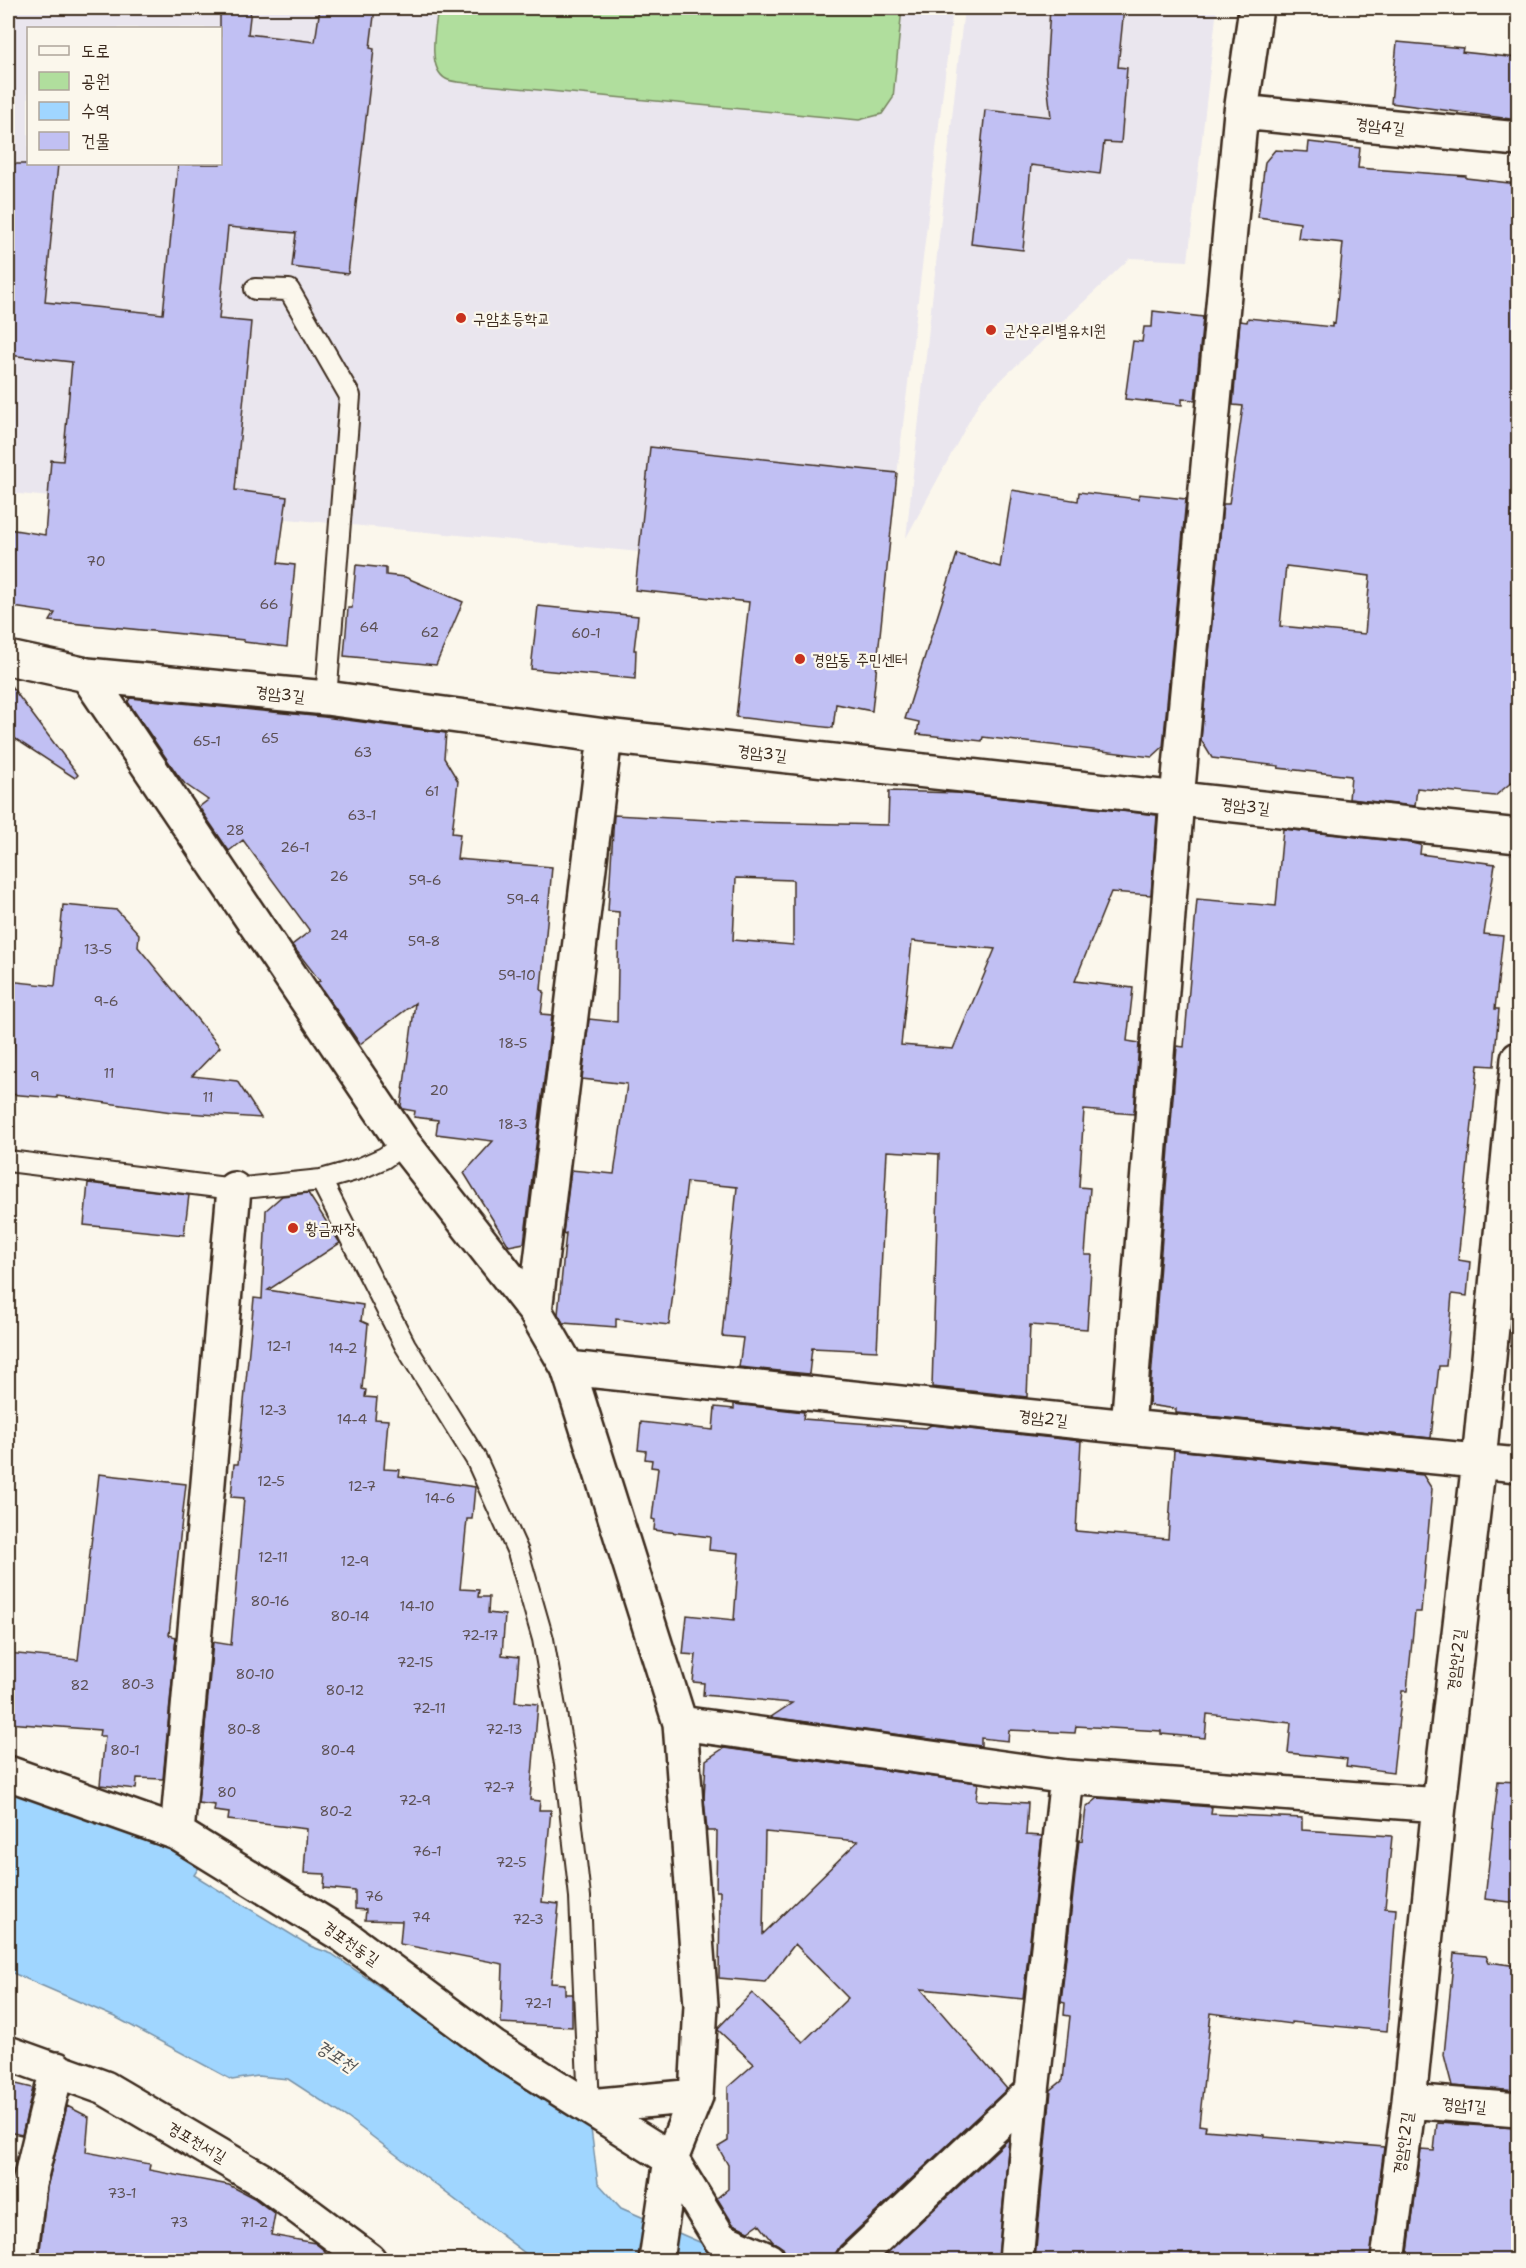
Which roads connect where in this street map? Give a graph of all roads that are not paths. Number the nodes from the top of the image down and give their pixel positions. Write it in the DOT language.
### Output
graph roads {
  1 [pos="1256,8"];
  2 [pos="1241,112"];
  3 [pos="1518,139"];
  4 [pos="255,289"];
  5 [pos="8,658"];
  6 [pos="87,675"];
  7 [pos="327,698"];
  8 [pos="605,736"];
  9 [pos="1177,799"];
  10 [pos="1518,836"];
  11 [pos="1518,1059"];
  12 [pos="1517,1093"];
  13 [pos="404,1144"];
  14 [pos="8,1161"];
  15 [pos="321,1180"];
  16 [pos="234,1189"];
  17 [pos="535,1311"];
  18 [pos="568,1368"];
  19 [pos="1128,1427"];
  20 [pos="1479,1461"];
  21 [pos="1518,1464"];
  22 [pos="680,1723"];
  23 [pos="8,1773"];
  24 [pos="1067,1777"];
  25 [pos="1439,1805"];
  26 [pos="177,1833"];
  27 [pos="8,2054"];
  28 [pos="57,2070"];
  29 [pos="1032,2091"];
  30 [pos="696,2096"];
  31 [pos="1409,2101"];
  32 [pos="590,2106"];
  33 [pos="1518,2110"];
  34 [pos="671,2159"];
  35 [pos="656,2259"];
  36 [pos="20,2260"];
  37 [pos="369,2260"];
  38 [pos="768,2260"];
  39 [pos="853,2260"];
  40 [pos="1016,2260"];
  41 [pos="1388,2260"];
  1 -- 2 [label="street"];
  2 -- 3 [label="street, 경암4길"];
  2 -- 9 [label="street"];
  4 -- 7 [label="lane"];
  5 -- 6 [label="street, 경암3길"];
  6 -- 7 [label="street, 경암3길"];
  6 -- 13 [label="street"];
  7 -- 8 [label="street, 경암3길"];
  8 -- 9 [label="street, 경암3길"];
  8 -- 17 [label="street"];
  9 -- 10 [label="street, 경암3길"];
  9 -- 19 [label="street"];
  11 -- 12 [label="street, 경암안2길"];
  12 -- 20 [label="street, 경암안2길"];
  13 -- 15 [label="lane"];
  13 -- 17 [label="street"];
  14 -- 16 [label="lane"];
  15 -- 16 [label="lane"];
  15 -- 32 [label="lane"];
  16 -- 26 [label="street"];
  17 -- 18 [label="street"];
  18 -- 19 [label="street, 경암2길"];
  18 -- 22 [label="street"];
  19 -- 20 [label="street, 경암2길"];
  20 -- 21 [label="street, 경암2길"];
  20 -- 25 [label="street, 경암안2길"];
  22 -- 24 [label="street"];
  22 -- 30 [label="street"];
  23 -- 26 [label="street, 경포천동길"];
  24 -- 25 [label="street"];
  24 -- 29 [label="street"];
  25 -- 31 [label="street, 경암안2길"];
  26 -- 32 [label="street, 경포천동길"];
  27 -- 28 [label="street, 경포천서길"];
  28 -- 36 [label="street"];
  28 -- 37 [label="street, 경포천서길"];
  29 -- 39 [label="street"];
  29 -- 40 [label="street"];
  30 -- 32 [label="street"];
  30 -- 34 [label="street"];
  31 -- 33 [label="street, 경암1길"];
  31 -- 41 [label="street, 경암안2길"];
  32 -- 34 [label="street, 경포천동길"];
  34 -- 35 [label="street"];
  34 -- 38 [label="street, 경포천동길"];
}
